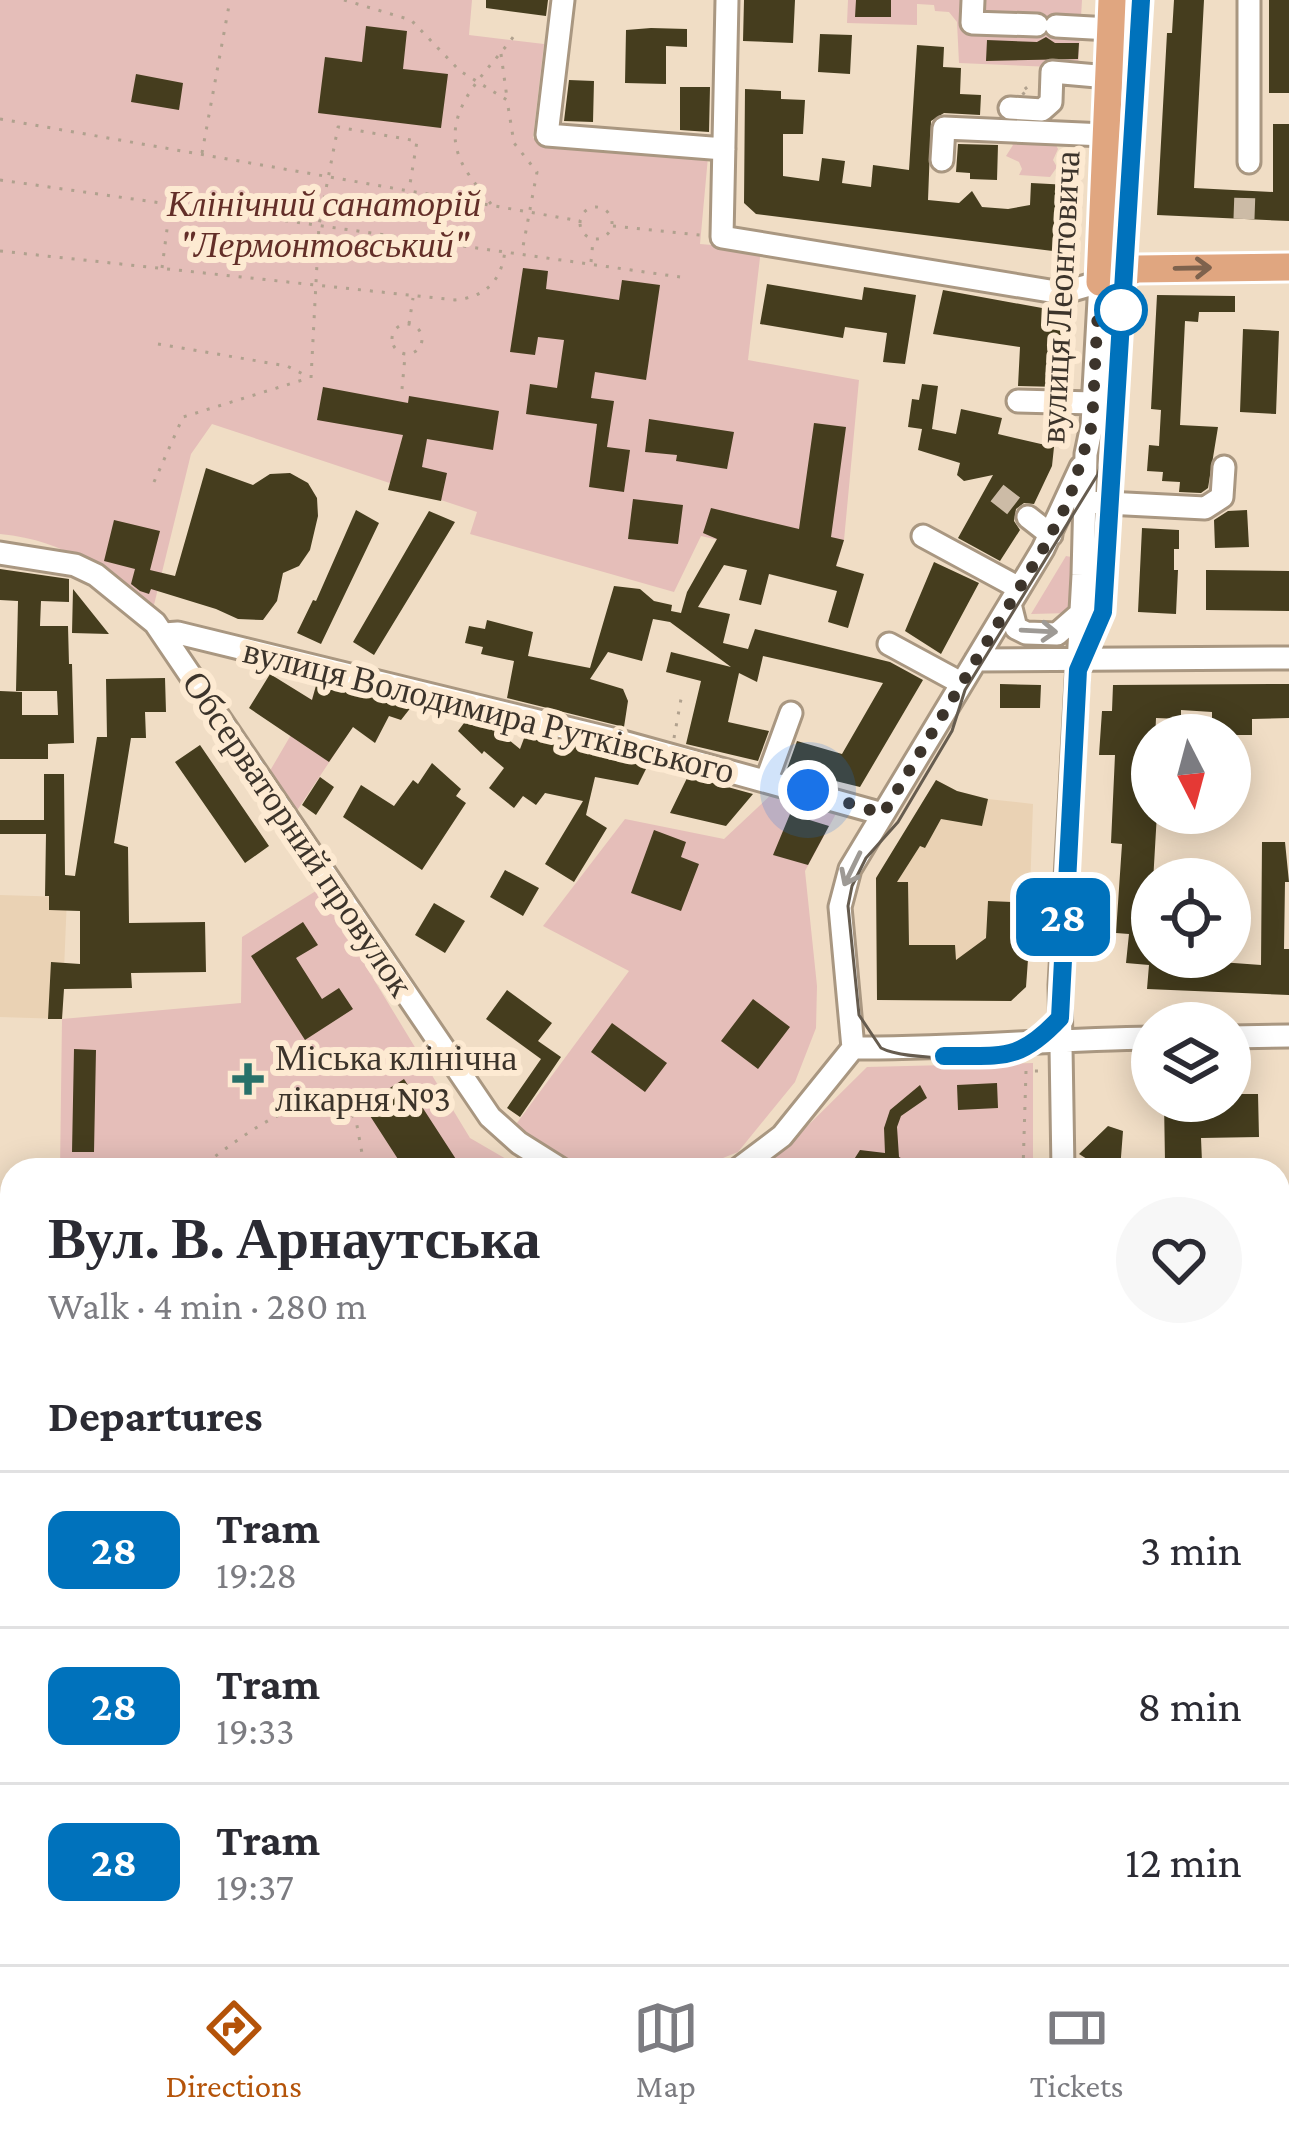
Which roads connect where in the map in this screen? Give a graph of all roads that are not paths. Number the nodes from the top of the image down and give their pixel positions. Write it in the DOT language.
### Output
graph roads {
  1 [pos="563,0"];
  2 [pos="727,0"];
  3 [pos="973,0"];
  4 [pos="1249,0"];
  5 [pos="1111,14"];
  6 [pos="1108,77"];
  7 [pos="1010,108"];
  8 [pos="1105,135"];
  9 [pos="724,148"];
  10 [pos="942,160"];
  11 [pos="1249,162"];
  12 [pos="1289,267"];
  13 [pos="1100,282"];
  14 [pos="1018,401"];
  15 [pos="1093,404"];
  16 [pos="1086,454"];
  17 [pos="1224,467"];
  18 [pos="1087,502"];
  19 [pos="1028,517"];
  20 [pos="923,536"];
  21 [pos="1047,542"];
  22 [pos="0,553"];
  23 [pos="1084,554"];
  24 [pos="1015,596"];
  25 [pos="1081,613"];
  26 [pos="164,634"];
  27 [pos="889,644"];
  28 [pos="1289,658"];
  29 [pos="976,660"];
  30 [pos="1078,665"];
  31 [pos="921,668"];
  32 [pos="956,680"];
  33 [pos="791,713"];
  34 [pos="767,779"];
  35 [pos="883,814"];
  36 [pos="1062,1029"];
  37 [pos="1131,1036"];
  38 [pos="1289,1036"];
  39 [pos="1251,1037"];
  40 [pos="854,1048"];
  41 [pos="543,1158"];
  42 [pos="753,1158"];
  43 [pos="1063,1158"];
  1 -- 9 [label="street"];
  2 -- 9 [label="street"];
  3 -- 5 [label="street"];
  4 -- 11 [label="street"];
  5 -- 6 [label="main road, вулиця Леонтовича"];
  6 -- 7 [label="street"];
  6 -- 8 [label="main road, вулиця Леонтовича"];
  8 -- 10 [label="street"];
  8 -- 13 [label="main road, вулиця Леонтовича"];
  9 -- 13 [label="street"];
  13 -- 12 [label="main road, one-way"];
  13 -- 15 [label="street, вулиця Леонтовича"];
  14 -- 15 [label="street"];
  15 -- 16 [label="street, вулиця Леонтовича"];
  16 -- 18 [label="street, вулиця Леонтовича"];
  16 -- 21 [label="street"];
  17 -- 18 [label="street"];
  18 -- 23 [label="street, вулиця Леонтовича"];
  19 -- 21 [label="street"];
  20 -- 24 [label="street"];
  21 -- 23 [label="street"];
  21 -- 24 [label="street"];
  22 -- 26 [label="street, Обсерваторний провулок"];
  23 -- 25 [label="street, вулиця Леонтовича"];
  24 -- 25 [label="street, one-way"];
  24 -- 29 [label="street"];
  25 -- 30 [label="street, вулиця Леонтовича"];
  26 -- 34 [label="street, вулиця Володимира Рутківського"];
  26 -- 41 [label="street, Обсерваторний провулок"];
  27 -- 32 [label="street"];
  28 -- 30 [label="street"];
  29 -- 30 [label="street"];
  29 -- 32 [label="street"];
  30 -- 36 [label="street, вулиця Леонтовича"];
  31 -- 32 [label="street"];
  32 -- 35 [label="street"];
  33 -- 34 [label="street"];
  34 -- 35 [label="street, вулиця Володимира Рутківського"];
  35 -- 40 [label="street, one-way"];
  36 -- 37 [label="street"];
  36 -- 40 [label="street"];
  36 -- 43 [label="street, вулиця Леонтовича"];
  38 -- 39 [label="street"];
  40 -- 42 [label="street"];
}
